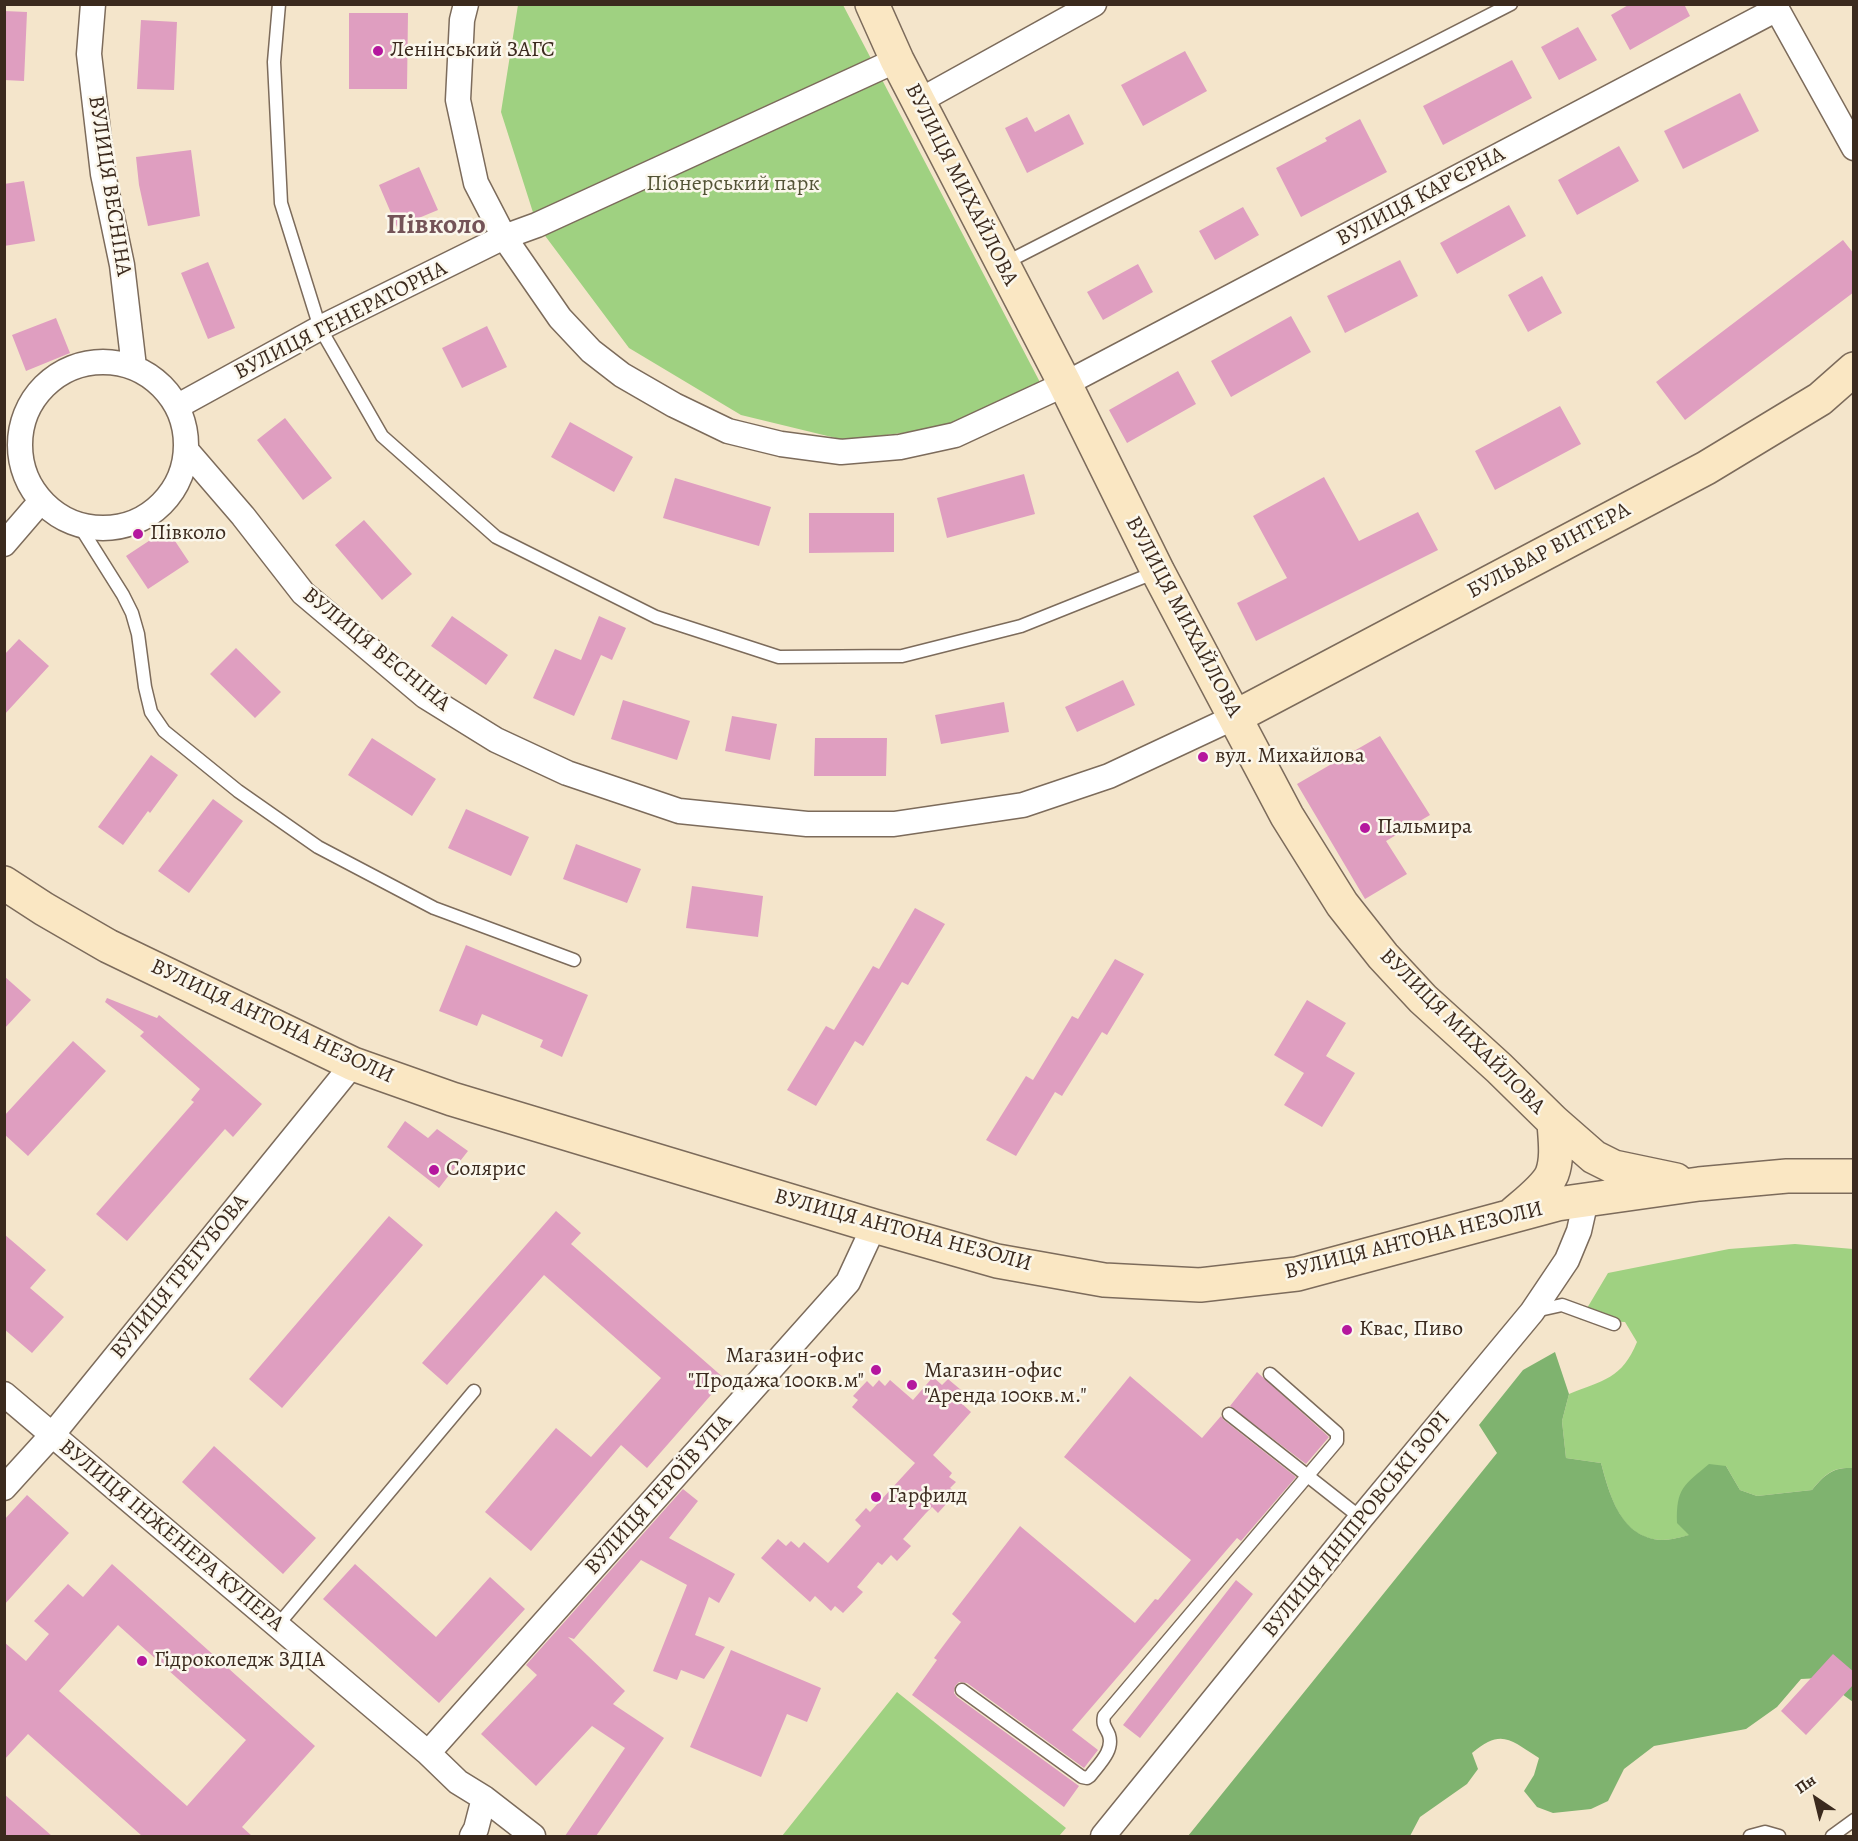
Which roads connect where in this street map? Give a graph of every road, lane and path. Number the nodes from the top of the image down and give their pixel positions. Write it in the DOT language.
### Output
graph roads {
  1 [pos="93,4"];
  2 [pos="279,4"];
  3 [pos="466,4"];
  4 [pos="872,4"];
  5 [pos="1094,4"];
  6 [pos="1511,4"];
  7 [pos="1776,7"];
  8 [pos="897,60"];
  9 [pos="919,101"];
  10 [pos="1854,148"];
  11 [pos="504,237"];
  12 [pos="1002,265"];
  13 [pos="320,328"];
  14 [pos="134,368"];
  15 [pos="1854,369"];
  16 [pos="1065,384"];
  17 [pos="178,406"];
  18 [pos="187,451"];
  19 [pos="41,501"];
  20 [pos="79,525"];
  21 [pos="4,544"];
  22 [pos="1158,572"];
  23 [pos="1235,717"];
  24 [pos="4,883"];
  25 [pos="574,960"];
  26 [pos="352,1064"];
  27 [pos="1554,1122"];
  28 [pos="1854,1176"];
  29 [pos="1699,1184"];
  30 [pos="1586,1200"];
  31 [pos="1511,1215"];
  32 [pos="874,1226"];
  33 [pos="1532,1312"];
  34 [pos="1614,1324"];
  35 [pos="1270,1374"];
  36 [pos="474,1391"];
  37 [pos="4,1394"];
  38 [pos="1229,1414"];
  39 [pos="52,1435"];
  40 [pos="1308,1477"];
  41 [pos="4,1488"];
  42 [pos="1361,1518"];
  43 [pos="277,1626"];
  44 [pos="962,1690"];
  45 [pos="428,1753"];
  46 [pos="484,1798"];
  47 [pos="1854,1820"];
  48 [pos="472,1836"];
  49 [pos="533,1836"];
  50 [pos="1103,1836"];
  51 [pos="1750,1836"];
  52 [pos="1779,1836"];
  53 [pos="1832,1836"];
  1 -- 14 [label="street, ВУЛИЦЯ ВЕСНІНА"];
  2 -- 13 [label="lane"];
  3 -- 11 [label="street, ВУЛИЦЯ КАР’ЄРНА"];
  4 -- 8 [label="street, ВУЛИЦЯ МИХАЙЛОВА"];
  5 -- 9 [label="street"];
  6 -- 12 [label="lane"];
  7 -- 10 [label="street"];
  7 -- 16 [label="street, ВУЛИЦЯ КАР’ЄРНА"];
  8 -- 9 [label="street, ВУЛИЦЯ МИХАЙЛОВА"];
  8 -- 11 [label="street, ВУЛИЦЯ ГЕНЕРАТОРНА"];
  9 -- 12 [label="street, ВУЛИЦЯ МИХАЙЛОВА"];
  11 -- 13 [label="street, ВУЛИЦЯ ГЕНЕРАТОРНА"];
  11 -- 16 [label="street, ВУЛИЦЯ КАР’ЄРНА"];
  12 -- 16 [label="street, ВУЛИЦЯ МИХАЙЛОВА"];
  13 -- 17 [label="street, ВУЛИЦЯ ГЕНЕРАТОРНА"];
  13 -- 22 [label="lane"];
  14 -- 17 [label="street"];
  14 -- 19 [label="street"];
  15 -- 23 [label="street, БУЛЬВАР ВІНТЕРА"];
  16 -- 22 [label="street, ВУЛИЦЯ МИХАЙЛОВА"];
  17 -- 18 [label="street"];
  18 -- 20 [label="street"];
  18 -- 23 [label="street, ВУЛИЦЯ ВЕСНІНА"];
  19 -- 20 [label="street"];
  19 -- 21 [label="street"];
  20 -- 25 [label="lane"];
  22 -- 23 [label="street, ВУЛИЦЯ МИХАЙЛОВА"];
  23 -- 27 [label="street, ВУЛИЦЯ МИХАЙЛОВА"];
  24 -- 26 [label="street, ВУЛИЦЯ АНТОНА НЕЗОЛИ"];
  26 -- 32 [label="street, ВУЛИЦЯ АНТОНА НЕЗОЛИ"];
  26 -- 39 [label="street, ВУЛИЦЯ ТРЕГУБОВА"];
  27 -- 29 [label="street, ВУЛИЦЯ МИХАЙЛОВА"];
  27 -- 31 [label="street"];
  28 -- 29 [label="street, ВУЛИЦЯ АНТОНА НЕЗОЛИ"];
  29 -- 30 [label="street, ВУЛИЦЯ АНТОНА НЕЗОЛИ"];
  30 -- 31 [label="street, ВУЛИЦЯ АНТОНА НЕЗОЛИ"];
  30 -- 33 [label="street, ВУЛИЦЯ ДНІПРОВСЬКІ ЗОРІ"];
  31 -- 32 [label="street, ВУЛИЦЯ АНТОНА НЕЗОЛИ"];
  32 -- 45 [label="street, ВУЛИЦЯ ГЕРОЇВ УПА"];
  33 -- 34 [label="lane"];
  33 -- 42 [label="street, ВУЛИЦЯ ДНІПРОВСЬКІ ЗОРІ"];
  35 -- 40 [label="lane"];
  36 -- 43 [label="lane"];
  37 -- 39 [label="street, ВУЛИЦЯ ІНЖЕНЕРА КУПЕРА"];
  38 -- 40 [label="lane"];
  39 -- 41 [label="street, ВУЛИЦЯ ТРЕГУБОВА"];
  39 -- 43 [label="street, ВУЛИЦЯ ІНЖЕНЕРА КУПЕРА"];
  40 -- 42 [label="lane"];
  40 -- 44 [label="lane"];
  42 -- 50 [label="street, ВУЛИЦЯ ДНІПРОВСЬКІ ЗОРІ"];
  43 -- 45 [label="street, ВУЛИЦЯ ІНЖЕНЕРА КУПЕРА"];
  45 -- 46 [label="street, ВУЛИЦЯ ІНЖЕНЕРА КУПЕРА"];
  46 -- 48 [label="street"];
  46 -- 49 [label="street, ВУЛИЦЯ ІНЖЕНЕРА КУПЕРА"];
  47 -- 53 [label="lane"];
  51 -- 52 [label="lane"];
}
